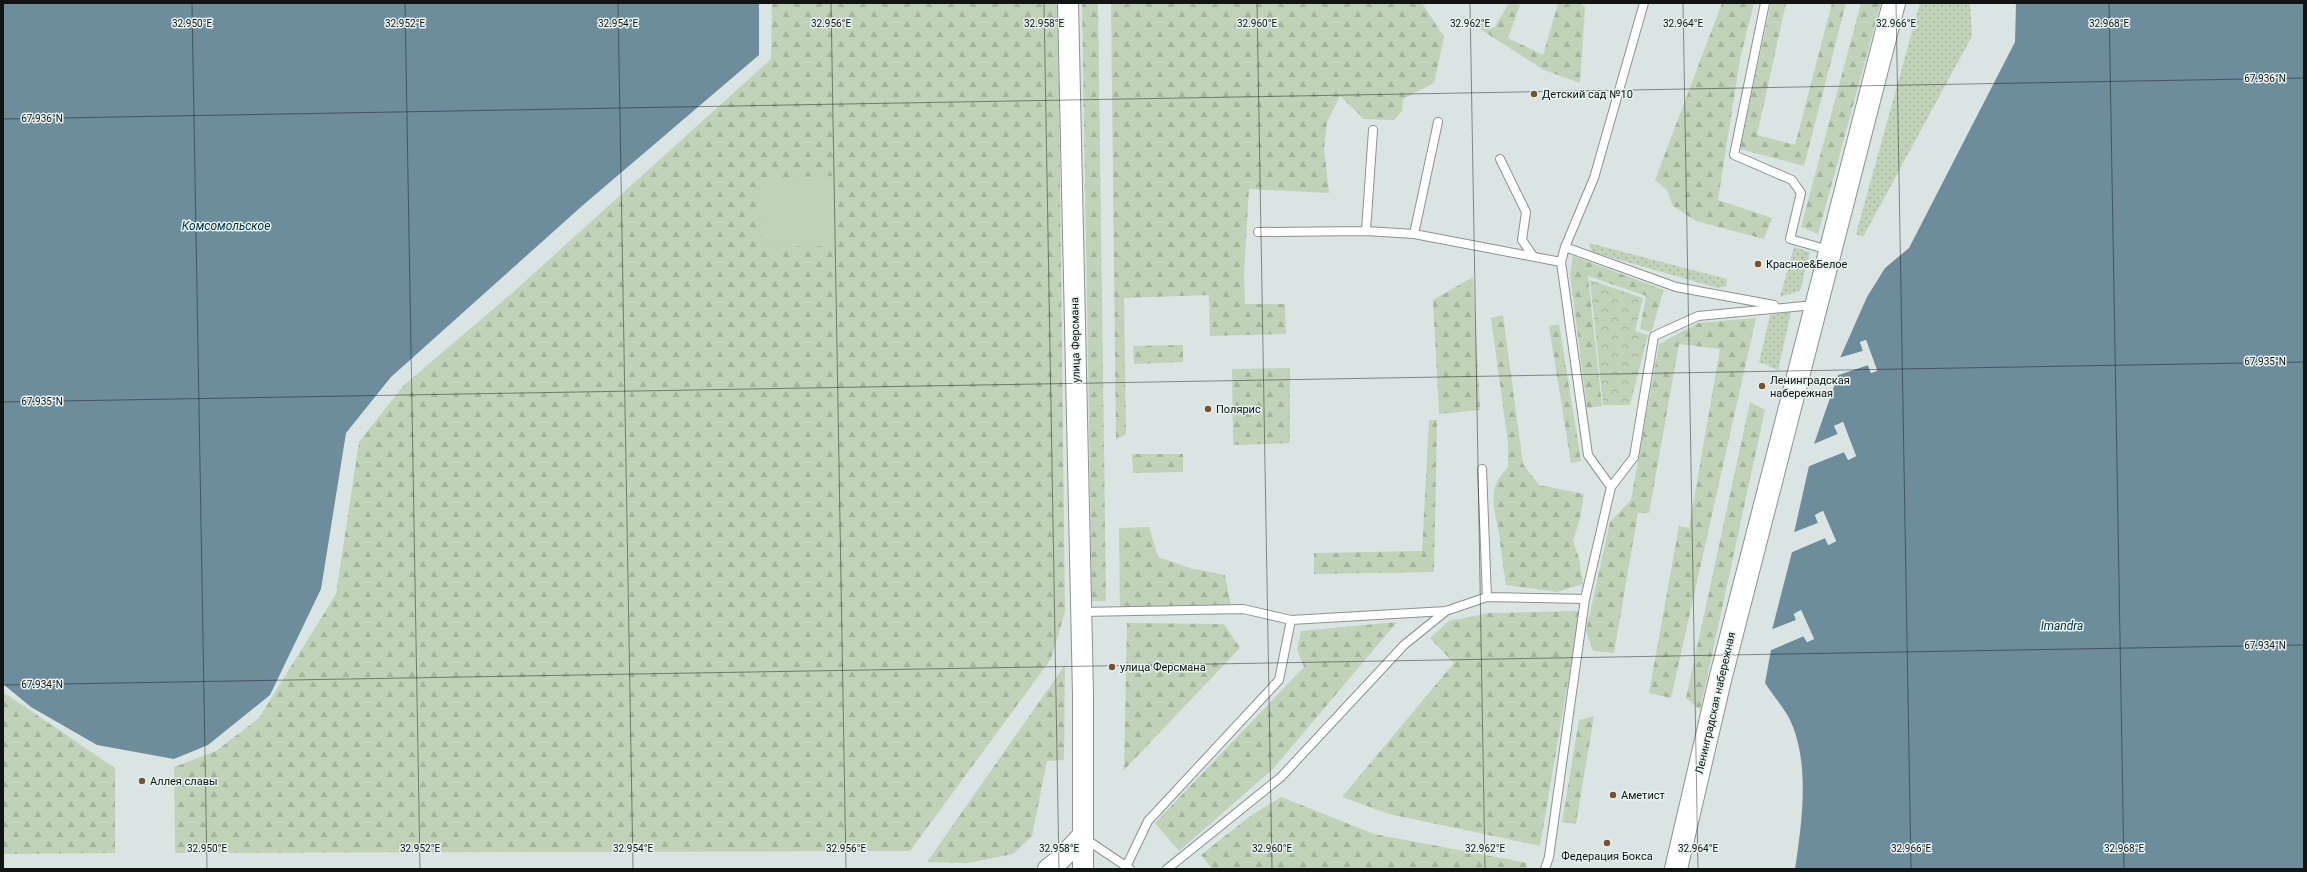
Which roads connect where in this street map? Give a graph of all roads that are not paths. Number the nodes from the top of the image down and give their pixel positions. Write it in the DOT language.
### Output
graph roads {
  1 [pos="1068,3"];
  2 [pos="1644,3"];
  3 [pos="1765,3"];
  4 [pos="1894,3"];
  5 [pos="1438,122"];
  6 [pos="1373,130"];
  7 [pos="1500,159"];
  8 [pos="1366,231"];
  9 [pos="1258,232"];
  10 [pos="1414,234"];
  11 [pos="1565,246"];
  12 [pos="1830,251"];
  13 [pos="1533,256"];
  14 [pos="1561,262"];
  15 [pos="1815,305"];
  16 [pos="1782,307"];
  17 [pos="1482,470"];
  18 [pos="1611,487"];
  19 [pos="1487,597"];
  20 [pos="1585,599"];
  21 [pos="1446,611"];
  22 [pos="1080,612"];
  23 [pos="1291,620"];
  24 [pos="1082,836"];
  25 [pos="1048,869"];
  26 [pos="1083,869"];
  27 [pos="1127,869"];
  28 [pos="1167,869"];
  29 [pos="1545,869"];
  30 [pos="1676,869"];
  1 -- 22 [label="street, улица Ферсмана"];
  2 -- 11 [label="lane"];
  3 -- 12 [label="lane"];
  4 -- 12 [label="main road, Ленинградская набережная"];
  5 -- 10 [label="lane"];
  6 -- 8 [label="lane"];
  7 -- 13 [label="lane"];
  8 -- 9 [label="lane"];
  8 -- 10 [label="lane"];
  10 -- 13 [label="lane"];
  11 -- 14 [label="lane"];
  11 -- 16 [label="lane"];
  12 -- 15 [label="main road, Ленинградская набережная"];
  13 -- 14 [label="lane"];
  14 -- 18 [label="lane"];
  15 -- 16 [label="lane"];
  15 -- 30 [label="main road, Ленинградская набережная"];
  16 -- 18 [label="lane"];
  17 -- 19 [label="lane"];
  18 -- 20 [label="lane"];
  19 -- 20 [label="lane"];
  19 -- 21 [label="lane"];
  20 -- 29 [label="lane"];
  21 -- 23 [label="lane"];
  21 -- 28 [label="lane"];
  22 -- 23 [label="lane"];
  22 -- 24 [label="street, улица Ферсмана"];
  23 -- 27 [label="lane"];
  24 -- 25 [label="street"];
  24 -- 26 [label="street, улица Ферсмана"];
  24 -- 27 [label="lane"];
}
